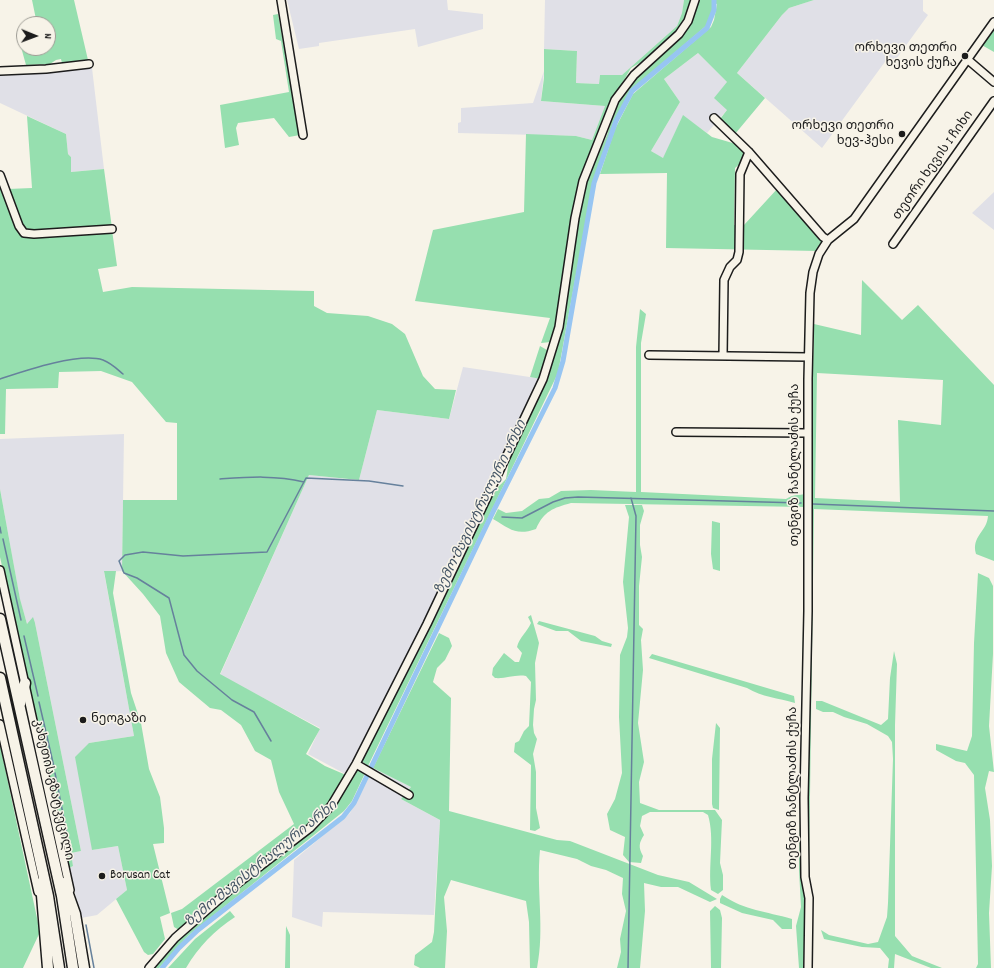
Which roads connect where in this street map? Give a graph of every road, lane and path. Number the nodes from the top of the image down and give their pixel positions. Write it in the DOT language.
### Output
graph roads {
  1 [pos="281,0"];
  2 [pos="695,0"];
  3 [pos="994,22"];
  4 [pos="967,59"];
  5 [pos="89,64"];
  6 [pos="0,71"];
  7 [pos="994,82"];
  8 [pos="994,101"];
  9 [pos="714,118"];
  10 [pos="302,135"];
  11 [pos="750,152"];
  12 [pos="0,175"];
  13 [pos="112,229"];
  14 [pos="828,240"];
  15 [pos="893,244"];
  16 [pos="649,355"];
  17 [pos="723,356"];
  18 [pos="808,357"];
  19 [pos="676,432"];
  20 [pos="808,433"];
  21 [pos="0,570"];
  22 [pos="0,619"];
  23 [pos="0,678"];
  24 [pos="25,683"];
  25 [pos="20,706"];
  26 [pos="0,724"];
  27 [pos="9,762"];
  28 [pos="0,764"];
  29 [pos="359,765"];
  30 [pos="409,796"];
  31 [pos="51,846"];
  32 [pos="40,857"];
  33 [pos="42,910"];
  34 [pos="75,914"];
  35 [pos="55,936"];
  36 [pos="48,968"];
  37 [pos="59,968"];
  38 [pos="73,968"];
  39 [pos="84,968"];
  40 [pos="149,968"];
  41 [pos="808,968"];
  1 -- 10 [label="street"];
  2 -- 29 [label="street"];
  3 -- 4 [label="street, თენგიზ ჩანტლაძის ქუჩა"];
  4 -- 7 [label="street"];
  4 -- 14 [label="street, თენგიზ ჩანტლაძის ქუჩა"];
  5 -- 6 [label="street"];
  8 -- 15 [label="street, თეთრი ხევის I ჩიხი"];
  9 -- 11 [label="street"];
  11 -- 14 [label="street"];
  11 -- 17 [label="street"];
  12 -- 13 [label="street"];
  14 -- 18 [label="street, თენგიზ ჩანტლაძის ქუჩა"];
  16 -- 17 [label="street"];
  17 -- 18 [label="street"];
  18 -- 20 [label="street, თენგიზ ჩანტლაძის ქუჩა"];
  19 -- 20 [label="street"];
  20 -- 41 [label="street, თენგიზ ჩანტლაძის ქუჩა"];
  21 -- 24 [label="street, კახეთის გზატკეცილი"];
  22 -- 25 [label="highway, კახეთის გზატკეცილი"];
  23 -- 32 [label="highway, კახეთის გზატკეცილი"];
  24 -- 25 [label="highway"];
  24 -- 34 [label="street, კახეთის გზატკეცილი"];
  25 -- 31 [label="highway, კახეთის გზატკეცილი"];
  26 -- 27 [label="street"];
  27 -- 28 [label="street"];
  27 -- 33 [label="street"];
  29 -- 30 [label="street"];
  29 -- 40 [label="street"];
  31 -- 34 [label="highway"];
  31 -- 38 [label="highway, კახეთის გზატკეცილი"];
  32 -- 33 [label="highway"];
  32 -- 35 [label="highway, კახეთის გზატკეცილი"];
  33 -- 35 [label="highway"];
  33 -- 36 [label="highway"];
  34 -- 39 [label="highway"];
  35 -- 37 [label="highway, კახეთის გზატკეცილი"];
}
